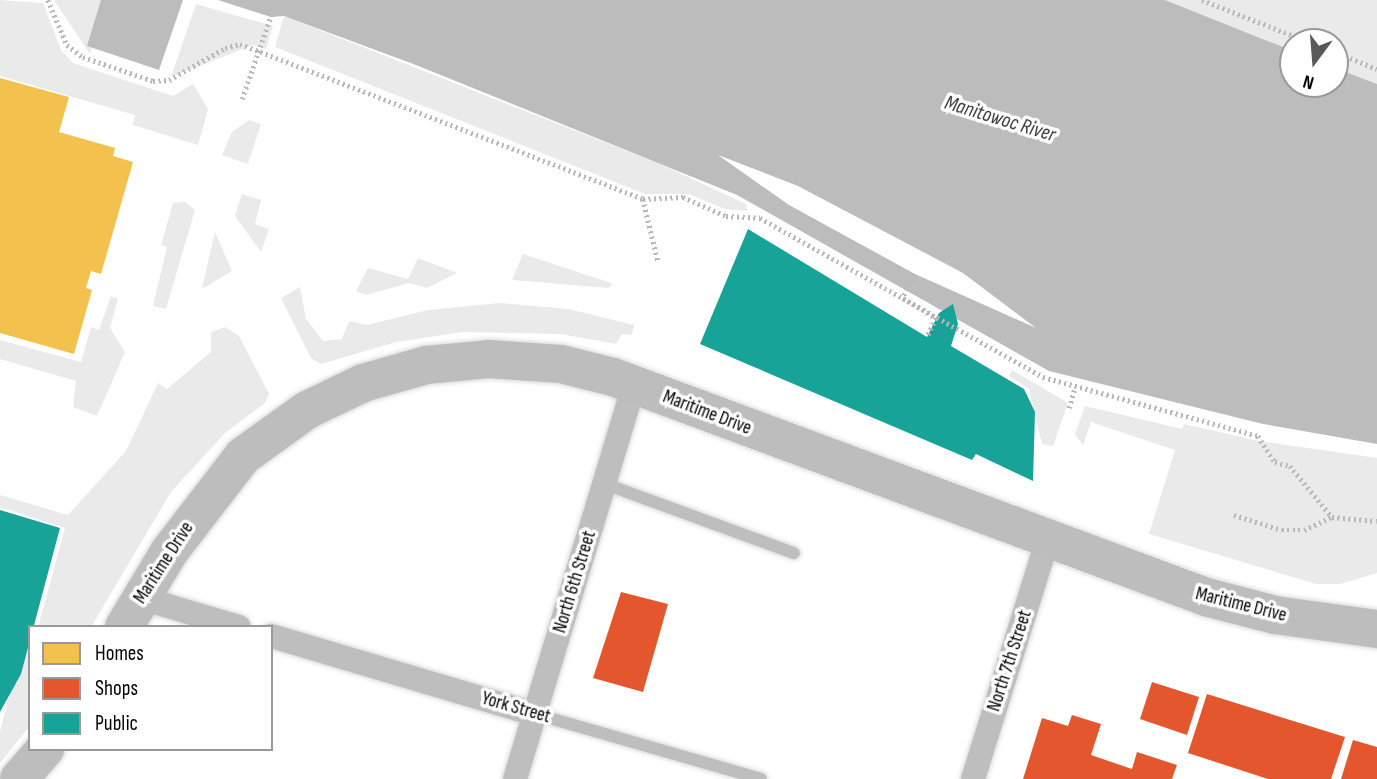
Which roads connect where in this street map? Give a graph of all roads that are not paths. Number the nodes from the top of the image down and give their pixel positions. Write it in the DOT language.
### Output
graph roads {
  1 [pos="634,385"];
  2 [pos="605,484"];
  3 [pos="1047,542"];
  4 [pos="794,553"];
  5 [pos="132,612"];
  6 [pos="225,625"];
  7 [pos="1377,629"];
  8 [pos="273,637"];
  9 [pos="535,714"];
  10 [pos="43,751"];
  11 [pos="19,779"];
  12 [pos="515,779"];
  13 [pos="761,779"];
  14 [pos="973,779"];
  1 -- 2 [label="street, North 6th Street"];
  1 -- 3 [label="main road, Maritime Drive"];
  1 -- 5 [label="main road, Maritime Drive"];
  2 -- 4 [label="lane"];
  2 -- 9 [label="street, North 6th Street"];
  3 -- 7 [label="main road, Maritime Drive"];
  3 -- 14 [label="street, North 7th Street"];
  5 -- 6 [label="street"];
  8 -- 9 [label="street, York Street"];
  9 -- 12 [label="street, North 6th Street"];
  9 -- 13 [label="lane, York Street"];
  10 -- 11 [label="main road"];
}
